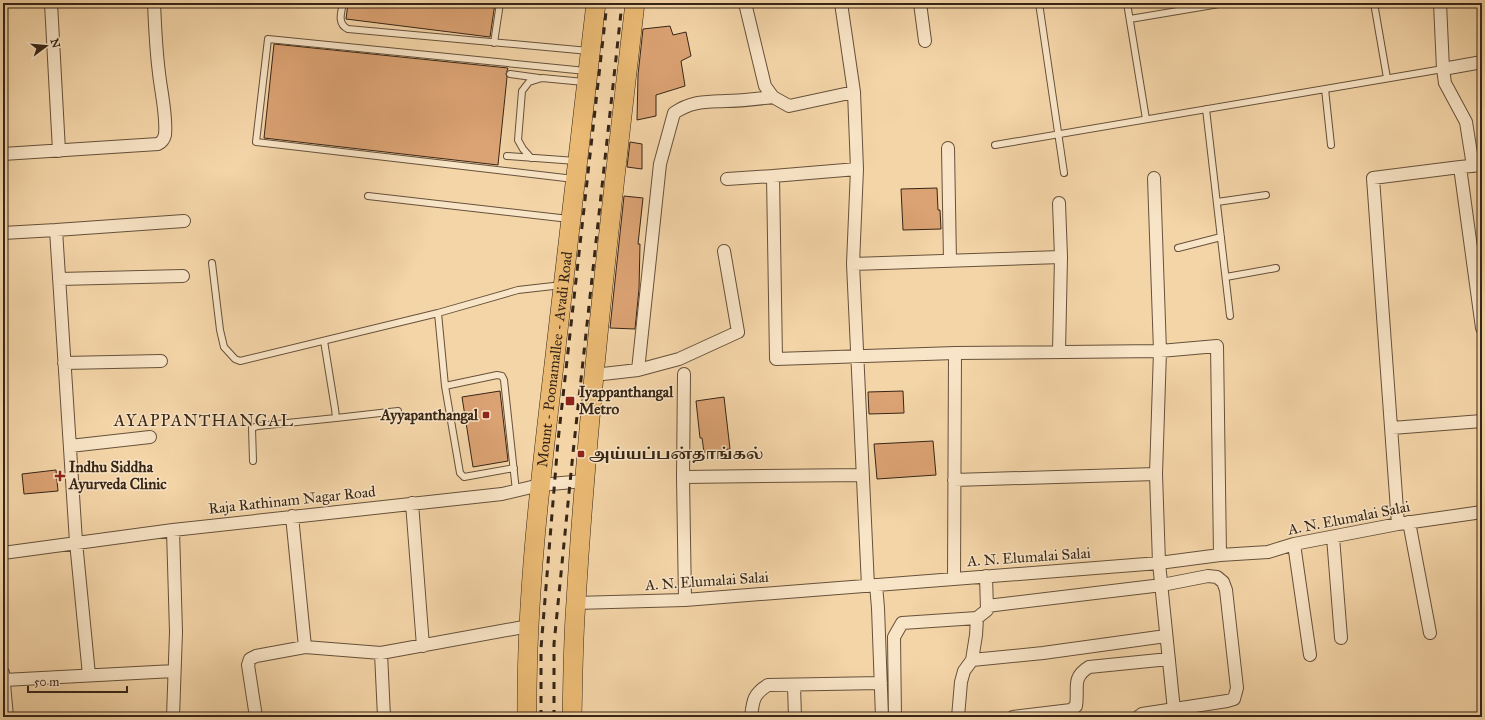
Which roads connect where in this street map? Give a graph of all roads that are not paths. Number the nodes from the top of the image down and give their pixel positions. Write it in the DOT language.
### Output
graph roads {
  1 [pos="51,3"];
  2 [pos="154,3"];
  3 [pos="343,3"];
  4 [pos="500,3"];
  5 [pos="596,3"];
  6 [pos="635,3"];
  7 [pos="745,3"];
  8 [pos="841,3"];
  9 [pos="920,3"];
  10 [pos="1039,3"];
  11 [pos="1127,3"];
  12 [pos="1224,3"];
  13 [pos="1374,3"];
  14 [pos="1440,3"];
  15 [pos="1210,4"];
  16 [pos="1130,19"];
  17 [pos="925,41"];
  18 [pos="494,43"];
  19 [pos="591,51"];
  20 [pos="1482,62"];
  21 [pos="1442,69"];
  22 [pos="510,74"];
  23 [pos="588,77"];
  24 [pos="542,78"];
  25 [pos="1387,78"];
  26 [pos="1325,89"];
  27 [pos="854,92"];
  28 [pos="773,97"];
  29 [pos="1206,109"];
  30 [pos="1146,119"];
  31 [pos="1058,134"];
  32 [pos="995,145"];
  33 [pos="1331,145"];
  34 [pos="948,148"];
  35 [pos="59,151"];
  36 [pos="3,154"];
  37 [pos="507,156"];
  38 [pos="531,158"];
  39 [pos="1477,166"];
  40 [pos="1460,167"];
  41 [pos="857,169"];
  42 [pos="577,170"];
  43 [pos="1064,173"];
  44 [pos="773,176"];
  45 [pos="1154,178"];
  46 [pos="727,179"];
  47 [pos="1266,195"];
  48 [pos="368,196"];
  49 [pos="1217,202"];
  50 [pos="1059,203"];
  51 [pos="571,219"];
  52 [pos="184,221"];
  53 [pos="56,230"];
  54 [pos="3,233"];
  55 [pos="1221,237"];
  56 [pos="1178,248"];
  57 [pos="724,251"];
  58 [pos="1061,257"];
  59 [pos="950,261"];
  60 [pos="212,263"];
  61 [pos="853,264"];
  62 [pos="1276,268"];
  63 [pos="183,276"];
  64 [pos="1226,277"];
  65 [pos="59,279"];
  66 [pos="563,285"];
  67 [pos="438,313"];
  68 [pos="1230,316"];
  69 [pos="1482,328"];
  70 [pos="324,340"];
  71 [pos="1160,351"];
  72 [pos="1059,352"];
  73 [pos="955,353"];
  74 [pos="858,357"];
  75 [pos="161,361"];
  76 [pos="64,363"];
  77 [pos="638,370"];
  78 [pos="684,374"];
  79 [pos="594,375"];
  80 [pos="445,386"];
  81 [pos="398,411"];
  82 [pos="336,418"];
  83 [pos="1482,421"];
  84 [pos="1392,428"];
  85 [pos="150,437"];
  86 [pos="70,446"];
  87 [pos="253,461"];
  88 [pos="514,468"];
  89 [pos="1156,474"];
  90 [pos="683,476"];
  91 [pos="863,476"];
  92 [pos="954,480"];
  93 [pos="584,481"];
  94 [pos="540,485"];
  95 [pos="516,491"];
  96 [pos="412,504"];
  97 [pos="1482,512"];
  98 [pos="292,516"];
  99 [pos="1404,523"];
  100 [pos="173,530"];
  101 [pos="1333,537"];
  102 [pos="76,542"];
  103 [pos="1294,544"];
  104 [pos="3,553"];
  105 [pos="1220,555"];
  106 [pos="1159,563"];
  107 [pos="986,576"];
  108 [pos="954,579"];
  109 [pos="1162,584"];
  110 [pos="872,585"];
  111 [pos="685,600"];
  112 [pos="575,603"];
  113 [pos="987,606"];
  114 [pos="977,618"];
  115 [pos="529,626"];
  116 [pos="1430,633"];
  117 [pos="1166,636"];
  118 [pos="1341,638"];
  119 [pos="423,646"];
  120 [pos="305,647"];
  121 [pos="381,653"];
  122 [pos="1310,655"];
  123 [pos="1169,659"];
  124 [pos="972,660"];
  125 [pos="174,671"];
  126 [pos="89,675"];
  127 [pos="3,676"];
  128 [pos="881,684"];
  129 [pos="794,686"];
  130 [pos="1174,710"];
  131 [pos="7,717"];
  132 [pos="174,717"];
  133 [pos="256,717"];
  134 [pos="384,717"];
  135 [pos="526,717"];
  136 [pos="572,717"];
  137 [pos="751,717"];
  138 [pos="795,717"];
  139 [pos="882,717"];
  140 [pos="895,717"];
  141 [pos="958,717"];
  142 [pos="1013,717"];
  143 [pos="1138,717"];
  1 -- 35 [label="street"];
  2 -- 35 [label="street"];
  3 -- 18 [label="lane"];
  4 -- 18 [label="lane"];
  5 -- 19 [label="main road, Mount - Poonamallee - Avadi Road"];
  6 -- 79 [label="main road"];
  7 -- 28 [label="street"];
  8 -- 27 [label="street"];
  9 -- 17 [label="street"];
  10 -- 31 [label="lane"];
  11 -- 16 [label="lane"];
  12 -- 15 [label="lane"];
  13 -- 25 [label="lane"];
  14 -- 21 [label="street"];
  15 -- 16 [label="lane"];
  16 -- 30 [label="lane"];
  18 -- 19 [label="lane"];
  19 -- 23 [label="main road, Mount - Poonamallee - Avadi Road"];
  20 -- 21 [label="street"];
  21 -- 25 [label="lane"];
  21 -- 39 [label="street"];
  22 -- 24 [label="lane"];
  23 -- 24 [label="lane"];
  23 -- 42 [label="main road, Mount - Poonamallee - Avadi Road"];
  23 -- 42 [label="lane"];
  24 -- 38 [label="lane"];
  25 -- 26 [label="lane"];
  26 -- 29 [label="lane"];
  26 -- 33 [label="lane"];
  27 -- 28 [label="street"];
  27 -- 41 [label="street"];
  28 -- 77 [label="street"];
  29 -- 30 [label="lane"];
  29 -- 49 [label="lane"];
  30 -- 31 [label="lane"];
  31 -- 32 [label="lane"];
  31 -- 43 [label="lane"];
  34 -- 59 [label="street"];
  35 -- 36 [label="street"];
  37 -- 38 [label="lane"];
  38 -- 42 [label="lane"];
  39 -- 40 [label="street"];
  40 -- 69 [label="street"];
  40 -- 84 [label="street"];
  41 -- 44 [label="street"];
  41 -- 61 [label="street"];
  42 -- 51 [label="main road, Mount - Poonamallee - Avadi Road"];
  44 -- 46 [label="street"];
  44 -- 74 [label="street"];
  45 -- 71 [label="street"];
  47 -- 49 [label="lane"];
  48 -- 51 [label="lane"];
  49 -- 55 [label="lane"];
  50 -- 58 [label="street"];
  51 -- 66 [label="main road, Mount - Poonamallee - Avadi Road"];
  52 -- 53 [label="street"];
  53 -- 54 [label="street"];
  53 -- 65 [label="street"];
  55 -- 56 [label="lane"];
  55 -- 64 [label="lane"];
  57 -- 77 [label="street"];
  58 -- 59 [label="street"];
  58 -- 72 [label="street"];
  59 -- 61 [label="street"];
  60 -- 70 [label="lane"];
  61 -- 74 [label="street"];
  62 -- 64 [label="lane"];
  63 -- 65 [label="street"];
  64 -- 68 [label="lane"];
  65 -- 76 [label="street"];
  66 -- 67 [label="lane"];
  66 -- 94 [label="main road, Mount - Poonamallee - Avadi Road"];
  67 -- 70 [label="lane"];
  67 -- 80 [label="lane"];
  70 -- 82 [label="lane"];
  71 -- 72 [label="street"];
  71 -- 89 [label="street"];
  71 -- 105 [label="street"];
  72 -- 73 [label="street"];
  73 -- 74 [label="street"];
  73 -- 92 [label="street"];
  74 -- 91 [label="street"];
  75 -- 76 [label="street"];
  76 -- 86 [label="street"];
  77 -- 79 [label="street"];
  78 -- 90 [label="street"];
  79 -- 93 [label="main road"];
  80 -- 88 [label="lane"];
  80 -- 88 [label="lane"];
  81 -- 82 [label="lane"];
  82 -- 87 [label="lane"];
  83 -- 84 [label="street"];
  84 -- 99 [label="street"];
  85 -- 86 [label="street"];
  86 -- 102 [label="street"];
  88 -- 95 [label="lane"];
  89 -- 92 [label="street"];
  89 -- 106 [label="street"];
  90 -- 91 [label="street"];
  90 -- 111 [label="street"];
  91 -- 110 [label="street"];
  92 -- 108 [label="street"];
  93 -- 94 [label="street, Raja Rathinam Nagar Road"];
  93 -- 112 [label="main road"];
  94 -- 95 [label="street, Raja Rathinam Nagar Road"];
  94 -- 115 [label="main road, Mount - Poonamallee - Avadi Road"];
  95 -- 96 [label="street, Raja Rathinam Nagar Road"];
  96 -- 98 [label="street, Raja Rathinam Nagar Road"];
  96 -- 119 [label="street"];
  97 -- 99 [label="street, A. N. Elumalai Salai"];
  98 -- 100 [label="street, Raja Rathinam Nagar Road"];
  98 -- 120 [label="street"];
  99 -- 101 [label="street, A. N. Elumalai Salai"];
  99 -- 116 [label="street"];
  100 -- 102 [label="street, Raja Rathinam Nagar Road"];
  100 -- 125 [label="street"];
  101 -- 103 [label="street, A. N. Elumalai Salai"];
  101 -- 118 [label="street"];
  102 -- 104 [label="street, Raja Rathinam Nagar Road"];
  102 -- 126 [label="street"];
  103 -- 105 [label="street, A. N. Elumalai Salai"];
  103 -- 122 [label="street"];
  105 -- 106 [label="street, A. N. Elumalai Salai"];
  106 -- 107 [label="street, A. N. Elumalai Salai"];
  106 -- 109 [label="street"];
  107 -- 108 [label="street, A. N. Elumalai Salai"];
  107 -- 113 [label="street"];
  108 -- 110 [label="street, A. N. Elumalai Salai"];
  109 -- 113 [label="street"];
  109 -- 117 [label="street"];
  109 -- 130 [label="street"];
  110 -- 111 [label="street, A. N. Elumalai Salai"];
  110 -- 128 [label="street"];
  111 -- 112 [label="street, A. N. Elumalai Salai"];
  112 -- 136 [label="main road"];
  113 -- 114 [label="street"];
  114 -- 124 [label="street"];
  114 -- 140 [label="street"];
  115 -- 119 [label="street"];
  115 -- 135 [label="main road, Mount - Poonamallee - Avadi Road"];
  117 -- 123 [label="street"];
  117 -- 124 [label="street"];
  119 -- 121 [label="street"];
  120 -- 121 [label="street"];
  120 -- 133 [label="street"];
  121 -- 134 [label="street"];
  123 -- 130 [label="street"];
  123 -- 142 [label="street"];
  124 -- 141 [label="street"];
  125 -- 126 [label="street"];
  125 -- 132 [label="street"];
  126 -- 127 [label="street"];
  127 -- 131 [label="street"];
  128 -- 129 [label="street"];
  128 -- 139 [label="street"];
  129 -- 137 [label="street"];
  129 -- 138 [label="street"];
  130 -- 143 [label="street"];
}
